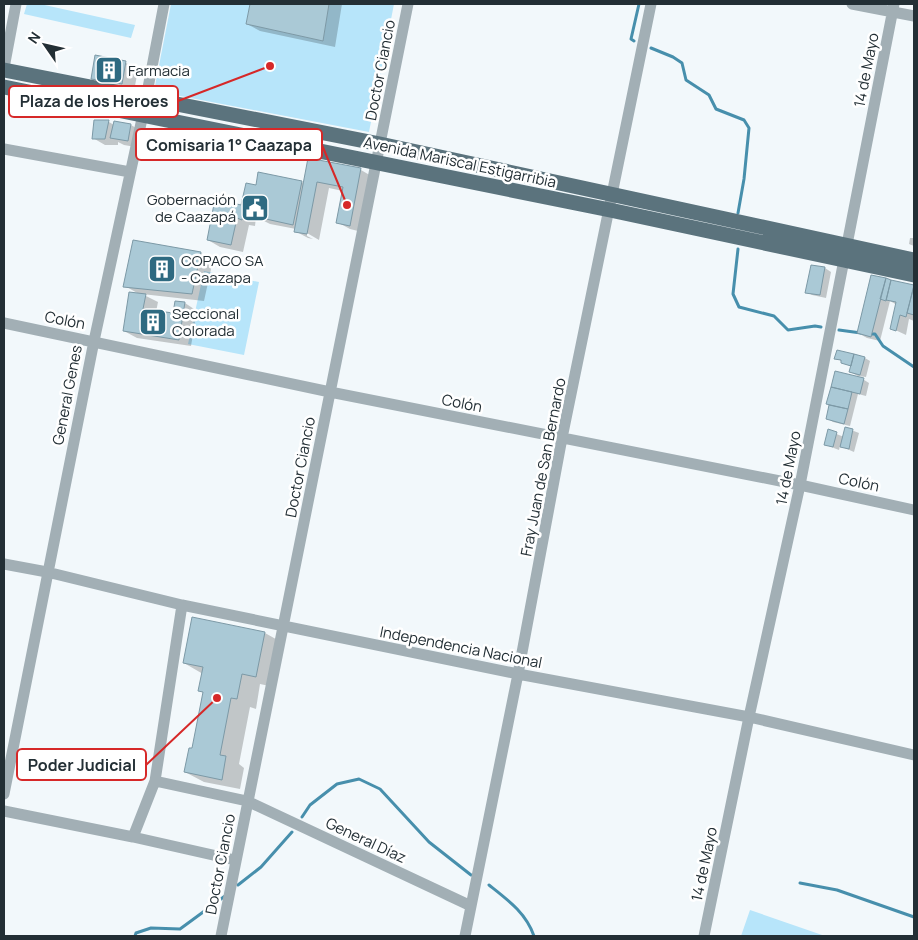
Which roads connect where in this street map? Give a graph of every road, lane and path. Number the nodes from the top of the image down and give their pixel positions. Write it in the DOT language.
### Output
graph roads {
  1 [pos="16,4"];
  2 [pos="164,4"];
  3 [pos="408,4"];
  4 [pos="651,4"];
  5 [pos="852,4"];
  6 [pos="893,8"];
  7 [pos="914,16"];
  8 [pos="4,69"];
  9 [pos="4,86"];
  10 [pos="146,97"];
  11 [pos="143,114"];
  12 [pos="380,144"];
  13 [pos="4,150"];
  14 [pos="377,162"];
  15 [pos="130,172"];
  16 [pos="612,194"];
  17 [pos="610,210"];
  18 [pos="845,252"];
  19 [pos="914,260"];
  20 [pos="914,274"];
  21 [pos="4,323"];
  22 [pos="94,341"];
  23 [pos="330,392"];
  24 [pos="562,438"];
  25 [pos="800,485"];
  26 [pos="914,510"];
  27 [pos="4,564"];
  28 [pos="47,572"];
  29 [pos="182,605"];
  30 [pos="284,626"];
  31 [pos="518,674"];
  32 [pos="749,717"];
  33 [pos="914,755"];
  34 [pos="155,781"];
  35 [pos="4,794"];
  36 [pos="247,801"];
  37 [pos="4,811"];
  38 [pos="132,837"];
  39 [pos="235,860"];
  40 [pos="471,906"];
  41 [pos="221,936"];
  42 [pos="465,936"];
  43 [pos="704,936"];
  1 -- 8 [label="street"];
  2 -- 10 [label="street, General Genes"];
  3 -- 12 [label="street, Doctor Ciancio"];
  4 -- 16 [label="street, Fray Juan de San Bernardo"];
  5 -- 6 [label="street"];
  6 -- 7 [label="street"];
  6 -- 18 [label="street, 14 de Mayo"];
  8 -- 10 [label="main road, Avenida Mariscal Estigarribia"];
  9 -- 11 [label="main road, Avenida Mariscal Estigarribia"];
  10 -- 11 [label="street, General Genes"];
  10 -- 12 [label="main road, Avenida Mariscal Estigarribia"];
  11 -- 14 [label="main road, Avenida Mariscal Estigarribia"];
  11 -- 15 [label="street, General Genes"];
  12 -- 14 [label="street, Doctor Ciancio"];
  12 -- 16 [label="main road, Avenida Mariscal Estigarribia"];
  13 -- 15 [label="street"];
  14 -- 17 [label="main road, Avenida Mariscal Estigarribia"];
  14 -- 23 [label="street, Doctor Ciancio"];
  15 -- 22 [label="street, General Genes"];
  16 -- 17 [label="street, Fray Juan de San Bernardo"];
  16 -- 18 [label="main road, Avenida Mariscal Estigarribia"];
  17 -- 18 [label="main road, Avenida Mariscal Estigarribia"];
  17 -- 24 [label="street, Fray Juan de San Bernardo"];
  18 -- 19 [label="main road, Avenida Mariscal Estigarribia"];
  18 -- 20 [label="main road, Avenida Mariscal Estigarribia"];
  18 -- 25 [label="street, 14 de Mayo"];
  21 -- 22 [label="street, Colón"];
  22 -- 23 [label="street, Colón"];
  22 -- 28 [label="street, General Genes"];
  23 -- 24 [label="street, Colón"];
  23 -- 30 [label="street, Doctor Ciancio"];
  24 -- 25 [label="street, Colón"];
  24 -- 31 [label="street, Fray Juan de San Bernardo"];
  25 -- 26 [label="street, Colón"];
  25 -- 32 [label="street, 14 de Mayo"];
  27 -- 28 [label="street, Independencia Nacional"];
  28 -- 29 [label="street, Independencia Nacional"];
  28 -- 35 [label="street, General Genes"];
  29 -- 30 [label="street, Independencia Nacional"];
  29 -- 34 [label="street"];
  30 -- 31 [label="street, Independencia Nacional"];
  30 -- 36 [label="street, Doctor Ciancio"];
  31 -- 32 [label="street, Independencia Nacional"];
  31 -- 40 [label="street, Fray Juan de San Bernardo"];
  32 -- 33 [label="street, Independencia Nacional"];
  32 -- 43 [label="street, 14 de Mayo"];
  34 -- 36 [label="street, General Díaz"];
  34 -- 38 [label="street"];
  36 -- 39 [label="street, Doctor Ciancio"];
  36 -- 40 [label="street, General Díaz"];
  37 -- 38 [label="street"];
  38 -- 39 [label="street"];
  39 -- 41 [label="street, Doctor Ciancio"];
  40 -- 42 [label="street, Fray Juan de San Bernardo"];
}
